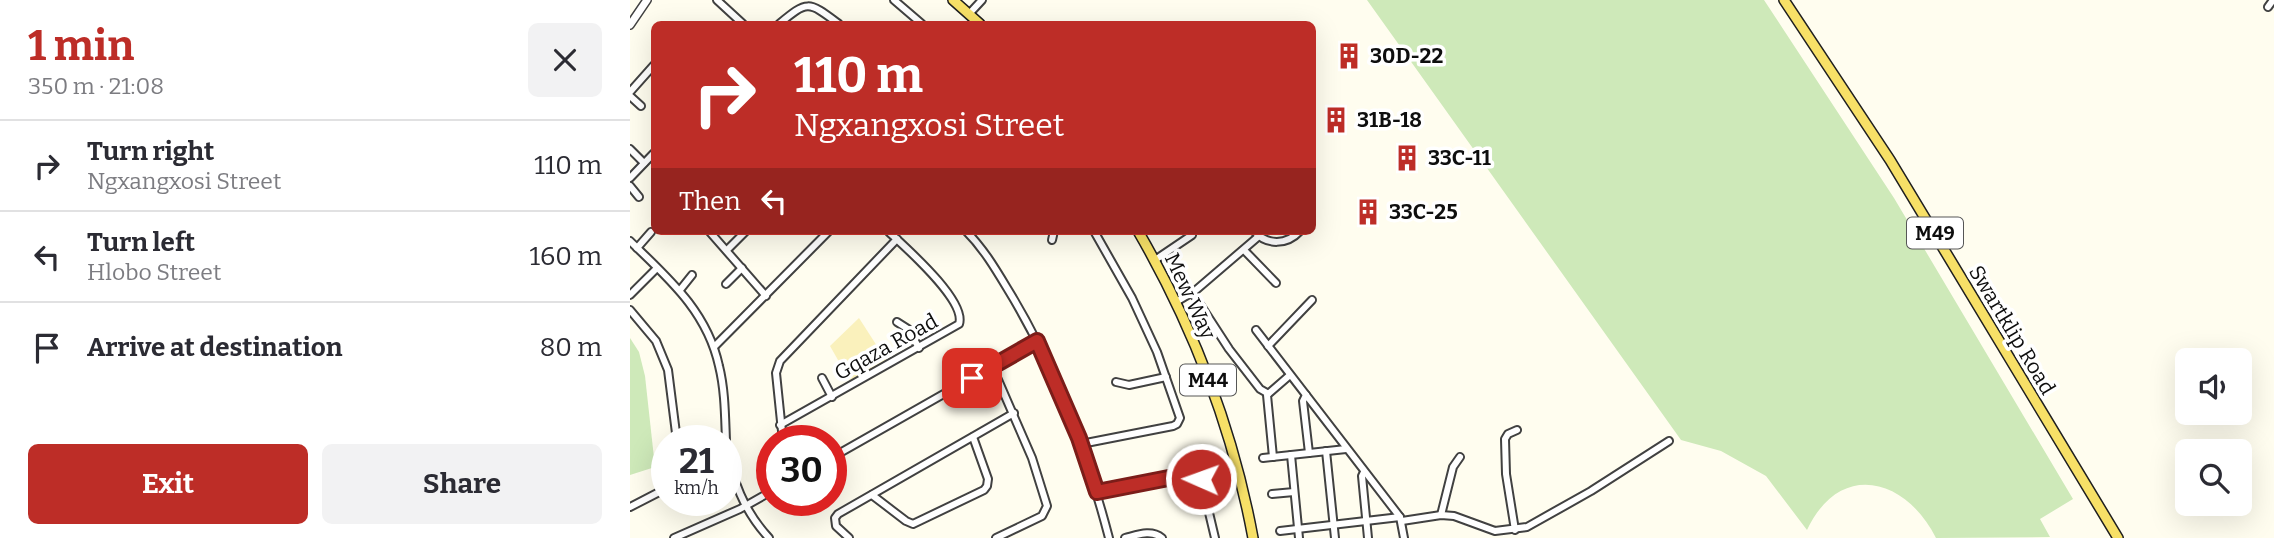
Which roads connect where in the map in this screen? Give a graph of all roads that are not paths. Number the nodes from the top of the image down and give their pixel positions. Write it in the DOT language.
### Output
graph roads {
  1 [pos="646,0"];
  2 [pos="717,0"];
  3 [pos="894,0"];
  4 [pos="953,0"];
  5 [pos="982,0"];
  6 [pos="1784,0"];
  7 [pos="2273,0"];
  8 [pos="2268,7"];
  9 [pos="969,15"];
  10 [pos="740,21"];
  11 [pos="782,21"];
  12 [pos="835,21"];
  13 [pos="916,21"];
  14 [pos="976,21"];
  15 [pos="630,25"];
  16 [pos="651,69"];
  17 [pos="630,94"];
  18 [pos="640,106"];
  19 [pos="630,149"];
  20 [pos="651,156"];
  21 [pos="647,161"];
  22 [pos="651,163"];
  23 [pos="630,178"];
  24 [pos="630,186"];
  25 [pos="639,197"];
  26 [pos="650,232"];
  27 [pos="713,235"];
  28 [pos="742,235"];
  29 [pos="825,235"];
  30 [pos="892,235"];
  31 [pos="971,235"];
  32 [pos="1053,235"];
  33 [pos="1096,235"];
  34 [pos="1140,235"];
  35 [pos="1192,235"];
  36 [pos="1255,235"];
  37 [pos="1258,235"];
  38 [pos="1296,235"];
  39 [pos="973,237"];
  40 [pos="897,239"];
  41 [pos="1052,240"];
  42 [pos="630,241"];
  43 [pos="637,248"];
  44 [pos="727,250"];
  45 [pos="1244,250"];
  46 [pos="1155,260"];
  47 [pos="657,268"];
  48 [pos="742,268"];
  49 [pos="692,275"];
  50 [pos="1276,283"];
  51 [pos="726,284"];
  52 [pos="680,289"];
  53 [pos="1192,292"];
  54 [pos="630,295"];
  55 [pos="766,296"];
  56 [pos="1311,300"];
  57 [pos="1176,302"];
  58 [pos="630,310"];
  59 [pos="897,321"];
  60 [pos="1256,330"];
  61 [pos="1037,341"];
  62 [pos="1268,345"];
  63 [pos="714,347"];
  64 [pos="919,348"];
  65 [pos="992,366"];
  66 [pos="1290,375"];
  67 [pos="1166,377"];
  68 [pos="822,378"];
  69 [pos="1116,382"];
  70 [pos="1267,393"];
  71 [pos="1306,395"];
  72 [pos="832,397"];
  73 [pos="1014,413"];
  74 [pos="675,425"];
  75 [pos="725,425"];
  76 [pos="780,425"];
  77 [pos="1517,430"];
  78 [pos="973,437"];
  79 [pos="1669,441"];
  80 [pos="1081,444"];
  81 [pos="847,449"];
  82 [pos="1346,449"];
  83 [pos="1326,451"];
  84 [pos="1309,453"];
  85 [pos="1291,455"];
  86 [pos="1273,457"];
  87 [pos="1460,457"];
  88 [pos="1263,458"];
  89 [pos="1364,472"];
  90 [pos="1097,492"];
  91 [pos="1294,492"];
  92 [pos="1272,494"];
  93 [pos="872,495"];
  94 [pos="651,497"];
  95 [pos="742,497"];
  96 [pos="756,500"];
  97 [pos="746,506"];
  98 [pos="630,508"];
  99 [pos="1441,515"];
  100 [pos="1401,519"];
  101 [pos="1367,522"];
  102 [pos="1333,525"];
  103 [pos="1298,529"];
  104 [pos="1515,530"];
  105 [pos="1280,531"];
  106 [pos="674,538"];
  107 [pos="769,538"];
  108 [pos="849,538"];
  109 [pos="996,538"];
  110 [pos="1108,538"];
  111 [pos="1125,538"];
  112 [pos="1162,538"];
  113 [pos="1215,538"];
  114 [pos="1253,538"];
  115 [pos="1299,538"];
  116 [pos="1335,538"];
  117 [pos="1368,538"];
  118 [pos="1404,538"];
  119 [pos="2118,538"];
  1 -- 15 [label="street"];
  2 -- 10 [label="street"];
  3 -- 13 [label="street"];
  4 -- 9 [label="main road"];
  5 -- 9 [label="street"];
  6 -- 119 [label="main road, Swartklip Road / M49"];
  7 -- 8 [label="street"];
  9 -- 14 [label="main road"];
  11 -- 12 [label="street"];
  16 -- 17 [label="street"];
  17 -- 18 [label="street"];
  19 -- 21 [label="street"];
  20 -- 21 [label="street"];
  21 -- 22 [label="street"];
  21 -- 23 [label="street"];
  24 -- 25 [label="street"];
  26 -- 43 [label="street"];
  27 -- 44 [label="street"];
  28 -- 44 [label="street"];
  29 -- 55 [label="street"];
  30 -- 40 [label="street, Gqaza Road"];
  31 -- 39 [label="street"];
  32 -- 41 [label="street"];
  33 -- 67 [label="street"];
  34 -- 46 [label="main road, Mew Way / M44"];
  35 -- 46 [label="street"];
  36 -- 45 [label="street"];
  37 -- 38 [label="street"];
  39 -- 61 [label="street"];
  40 -- 64 [label="street, Gqaza Road"];
  40 -- 76 [label="street"];
  42 -- 43 [label="street"];
  43 -- 47 [label="street"];
  44 -- 48 [label="street"];
  45 -- 50 [label="street"];
  45 -- 53 [label="street"];
  46 -- 57 [label="main road, Mew Way / M44"];
  47 -- 52 [label="street"];
  47 -- 54 [label="street"];
  48 -- 51 [label="street"];
  48 -- 55 [label="street"];
  49 -- 52 [label="street"];
  52 -- 63 [label="street"];
  53 -- 57 [label="street"];
  53 -- 70 [label="street"];
  55 -- 63 [label="street"];
  56 -- 62 [label="street"];
  57 -- 114 [label="main road, Mew Way / M44"];
  58 -- 74 [label="street"];
  59 -- 64 [label="street"];
  60 -- 62 [label="street"];
  61 -- 65 [label="street"];
  61 -- 80 [label="street"];
  62 -- 66 [label="street"];
  63 -- 75 [label="street"];
  64 -- 72 [label="street, Gqaza Road"];
  65 -- 73 [label="street"];
  65 -- 81 [label="street"];
  66 -- 70 [label="street"];
  66 -- 71 [label="street"];
  67 -- 69 [label="street"];
  67 -- 80 [label="street"];
  68 -- 72 [label="street, Gqaza Road"];
  70 -- 86 [label="street"];
  71 -- 82 [label="street"];
  71 -- 84 [label="street"];
  72 -- 76 [label="street, Gqaza Road"];
  73 -- 78 [label="street"];
  73 -- 109 [label="street"];
  77 -- 104 [label="street"];
  78 -- 93 [label="street"];
  78 -- 93 [label="street"];
  79 -- 104 [label="street"];
  80 -- 90 [label="street"];
  82 -- 83 [label="street"];
  82 -- 89 [label="street"];
  83 -- 84 [label="street"];
  83 -- 102 [label="street"];
  84 -- 85 [label="street"];
  85 -- 86 [label="street"];
  85 -- 91 [label="street"];
  86 -- 88 [label="street"];
  87 -- 99 [label="street"];
  89 -- 100 [label="street"];
  89 -- 101 [label="street"];
  90 -- 110 [label="street"];
  90 -- 113 [label="street"];
  91 -- 92 [label="street"];
  91 -- 103 [label="street"];
  93 -- 108 [label="street"];
  94 -- 98 [label="street"];
  95 -- 97 [label="street"];
  96 -- 97 [label="street"];
  97 -- 106 [label="street"];
  97 -- 107 [label="street"];
  99 -- 100 [label="street"];
  99 -- 104 [label="street"];
  100 -- 101 [label="street"];
  100 -- 118 [label="street"];
  101 -- 102 [label="street"];
  101 -- 117 [label="street"];
  102 -- 103 [label="street"];
  102 -- 116 [label="street"];
  103 -- 105 [label="street"];
  103 -- 115 [label="street"];
  111 -- 112 [label="street"];
}
